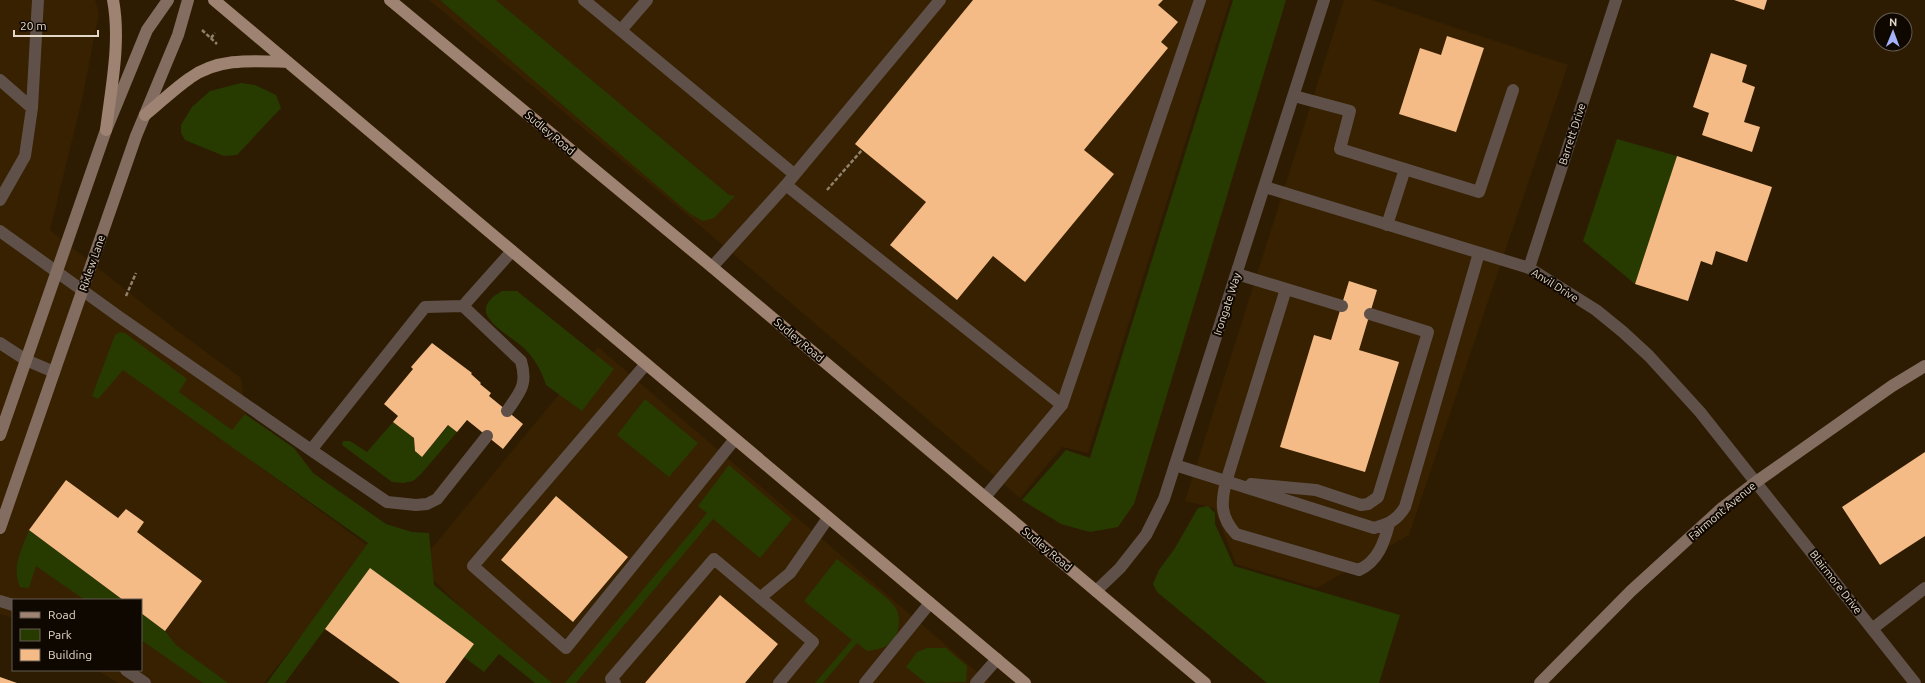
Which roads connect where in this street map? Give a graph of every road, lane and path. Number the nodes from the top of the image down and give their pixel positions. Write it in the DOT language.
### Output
graph roads {
  1 [pos="38,0"];
  2 [pos="113,0"];
  3 [pos="168,0"];
  4 [pos="188,0"];
  5 [pos="214,0"];
  6 [pos="390,0"];
  7 [pos="584,0"];
  8 [pos="647,0"];
  9 [pos="940,0"];
  10 [pos="1200,0"];
  11 [pos="1324,0"];
  12 [pos="1616,0"];
  13 [pos="202,30"];
  14 [pos="621,30"];
  15 [pos="216,33"];
  16 [pos="211,38"];
  17 [pos="218,48"];
  18 [pos="288,62"];
  19 [pos="0,80"];
  20 [pos="1513,90"];
  21 [pos="1294,96"];
  22 [pos="32,108"];
  23 [pos="144,115"];
  24 [pos="106,130"];
  25 [pos="862,150"];
  26 [pos="1405,169"];
  27 [pos="794,174"];
  28 [pos="786,185"];
  29 [pos="1265,188"];
  30 [pos="0,200"];
  31 [pos="813,207"];
  32 [pos="1387,225"];
  33 [pos="0,231"];
  34 [pos="512,251"];
  35 [pos="1479,253"];
  36 [pos="712,267"];
  37 [pos="1529,268"];
  38 [pos="57,272"];
  39 [pos="136,273"];
  40 [pos="1237,274"];
  41 [pos="1286,289"];
  42 [pos="82,290"];
  43 [pos="126,296"];
  44 [pos="463,306"];
  45 [pos="1342,306"];
  46 [pos="1370,314"];
  47 [pos="0,344"];
  48 [pos="26,360"];
  49 [pos="646,364"];
  50 [pos="1925,366"];
  51 [pos="54,372"];
  52 [pos="1062,405"];
  53 [pos="507,411"];
  54 [pos="0,435"];
  55 [pos="487,436"];
  56 [pos="735,439"];
  57 [pos="311,450"];
  58 [pos="1175,465"];
  59 [pos="1226,482"];
  60 [pos="1756,482"];
  61 [pos="985,496"];
  62 [pos="828,518"];
  63 [pos="1389,524"];
  64 [pos="0,528"];
  65 [pos="1925,588"];
  66 [pos="1096,590"];
  67 [pos="760,598"];
  68 [pos="0,601"];
  69 [pos="930,603"];
  70 [pos="12,606"];
  71 [pos="1872,629"];
  72 [pos="997,659"];
  73 [pos="127,671"];
  74 [pos="145,683"];
  75 [pos="615,683"];
  76 [pos="779,683"];
  77 [pos="865,683"];
  78 [pos="976,683"];
  79 [pos="1025,683"];
  80 [pos="1205,683"];
  81 [pos="1540,683"];
  82 [pos="1915,683"];
  1 -- 22 [label="street"];
  2 -- 24 [label="main road"];
  3 -- 24 [label="street"];
  4 -- 23 [label="street, Rixlew Lane"];
  5 -- 18 [label="main road"];
  6 -- 36 [label="main road, Sudley Road"];
  7 -- 14 [label="street"];
  8 -- 14 [label="street"];
  9 -- 27 [label="street"];
  10 -- 52 [label="street"];
  11 -- 21 [label="street, Irongate Way"];
  12 -- 37 [label="street, Barrett Drive"];
  13 -- 16 [label="path"];
  14 -- 27 [label="street"];
  15 -- 16 [label="path"];
  16 -- 17 [label="path"];
  18 -- 23 [label="main road"];
  18 -- 34 [label="main road"];
  19 -- 22 [label="street"];
  20 -- 26 [label="street"];
  21 -- 26 [label="street"];
  21 -- 29 [label="street, Irongate Way"];
  22 -- 30 [label="street"];
  23 -- 42 [label="street, Rixlew Lane"];
  24 -- 38 [label="street"];
  25 -- 31 [label="path"];
  26 -- 32 [label="street"];
  27 -- 28 [label="street"];
  28 -- 31 [label="street"];
  28 -- 36 [label="street"];
  29 -- 32 [label="street, Anvil Drive"];
  29 -- 40 [label="street, Irongate Way"];
  31 -- 52 [label="street"];
  32 -- 35 [label="street, Anvil Drive"];
  33 -- 38 [label="street"];
  34 -- 44 [label="street"];
  34 -- 49 [label="main road"];
  35 -- 37 [label="street, Anvil Drive"];
  35 -- 63 [label="street"];
  36 -- 61 [label="main road, Sudley Road"];
  37 -- 60 [label="street, Anvil Drive"];
  38 -- 42 [label="street"];
  38 -- 48 [label="street"];
  39 -- 43 [label="path"];
  40 -- 41 [label="street"];
  40 -- 58 [label="street, Irongate Way"];
  41 -- 45 [label="street"];
  41 -- 59 [label="street"];
  42 -- 51 [label="street, Rixlew Lane"];
  42 -- 57 [label="street"];
  44 -- 53 [label="street"];
  44 -- 57 [label="street"];
  46 -- 59 [label="street"];
  47 -- 48 [label="street"];
  48 -- 51 [label="street"];
  48 -- 54 [label="street"];
  49 -- 56 [label="main road"];
  49 -- 56 [label="street"];
  50 -- 60 [label="street, Fairmont Avenue"];
  51 -- 64 [label="street, Rixlew Lane"];
  52 -- 61 [label="street"];
  55 -- 57 [label="street"];
  56 -- 62 [label="main road"];
  58 -- 59 [label="street"];
  58 -- 66 [label="street, Irongate Way"];
  59 -- 63 [label="street"];
  59 -- 63 [label="street"];
  60 -- 71 [label="street, Blairmore Drive"];
  60 -- 81 [label="street, Fairmont Avenue"];
  61 -- 66 [label="main road, Sudley Road"];
  62 -- 67 [label="street"];
  62 -- 69 [label="main road"];
  65 -- 71 [label="street"];
  66 -- 80 [label="main road, Sudley Road"];
  67 -- 75 [label="street"];
  67 -- 76 [label="street"];
  68 -- 70 [label="street"];
  69 -- 72 [label="main road"];
  69 -- 77 [label="street"];
  71 -- 82 [label="street, Blairmore Drive"];
  72 -- 78 [label="street"];
  72 -- 79 [label="main road"];
  73 -- 74 [label="street"];
}
